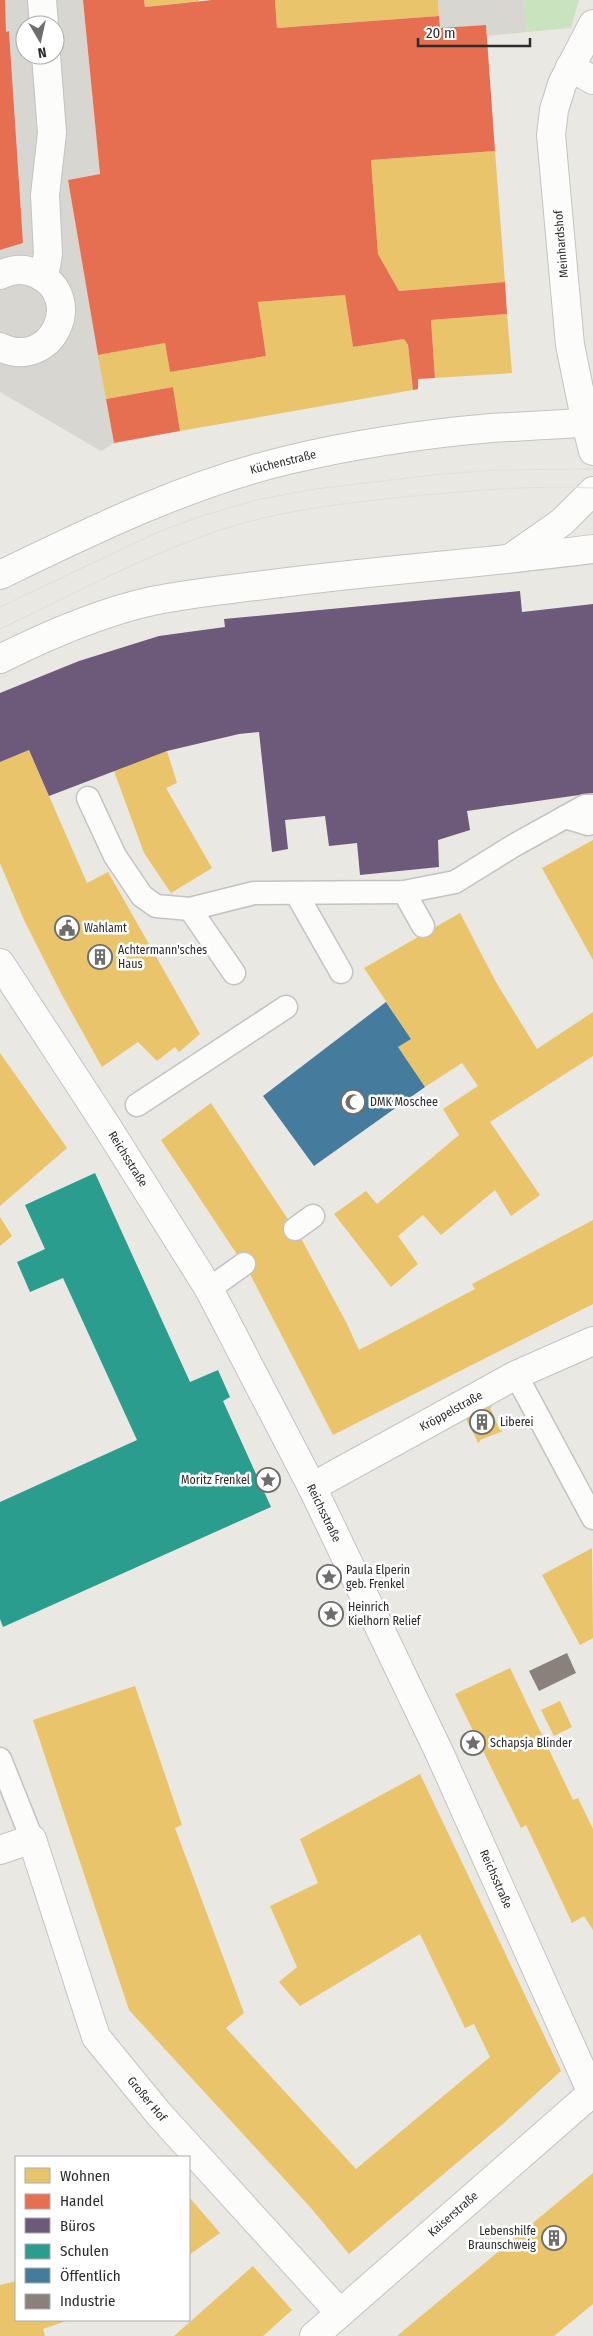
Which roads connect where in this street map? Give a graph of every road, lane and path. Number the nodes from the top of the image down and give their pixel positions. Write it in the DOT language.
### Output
graph roads {
  1 [pos="42,0"];
  2 [pos="43,15"];
  3 [pos="593,24"];
  4 [pos="47,65"];
  5 [pos="582,73"];
  6 [pos="0,275"];
  7 [pos="44,277"];
  8 [pos="0,347"];
  9 [pos="589,422"];
  10 [pos="593,451"];
  11 [pos="593,491"];
  12 [pos="593,549"];
  13 [pos="509,559"];
  14 [pos="0,575"];
  15 [pos="0,659"];
  16 [pos="88,798"];
  17 [pos="593,806"];
  18 [pos="565,817"];
  19 [pos="593,822"];
  20 [pos="404,892"];
  21 [pos="296,893"];
  22 [pos="190,909"];
  23 [pos="423,926"];
  24 [pos="1,967"];
  25 [pos="341,972"];
  26 [pos="234,973"];
  27 [pos="286,1007"];
  28 [pos="137,1105"];
  29 [pos="313,1216"];
  30 [pos="295,1230"];
  31 [pos="244,1264"];
  32 [pos="209,1289"];
  33 [pos="593,1341"];
  34 [pos="516,1375"];
  35 [pos="312,1487"];
  36 [pos="593,1518"];
  37 [pos="0,1759"];
  38 [pos="32,1839"];
  39 [pos="0,1850"];
  40 [pos="593,2093"];
  41 [pos="340,2313"];
  42 [pos="314,2336"];
  1 -- 2 [label="street"];
  3 -- 5 [label="street, Meinhardshof"];
  4 -- 7 [label="street"];
  5 -- 9 [label="street, Meinhardshof"];
  6 -- 7 [label="street"];
  7 -- 8 [label="street"];
  9 -- 10 [label="street, Meinhardshof"];
  9 -- 14 [label="street, Küchenstraße"];
  11 -- 13 [label="street"];
  12 -- 13 [label="street"];
  13 -- 15 [label="street"];
  16 -- 22 [label="lane"];
  17 -- 18 [label="lane"];
  18 -- 19 [label="lane"];
  18 -- 20 [label="lane"];
  20 -- 21 [label="lane"];
  20 -- 23 [label="lane"];
  21 -- 22 [label="lane"];
  21 -- 25 [label="lane"];
  22 -- 26 [label="lane"];
  24 -- 32 [label="street, Reichsstraße"];
  27 -- 28 [label="lane"];
  29 -- 30 [label="lane"];
  31 -- 32 [label="lane"];
  32 -- 35 [label="street, Reichsstraße"];
  33 -- 34 [label="street, Kröppelstraße"];
  34 -- 35 [label="street, Kröppelstraße"];
  34 -- 36 [label="lane"];
  35 -- 40 [label="street, Reichsstraße"];
  37 -- 38 [label="lane"];
  38 -- 39 [label="street"];
  38 -- 41 [label="street, Großer Hof"];
  40 -- 41 [label="street, Kaiserstraße"];
  41 -- 42 [label="street, Kaiserstraße"];
}
